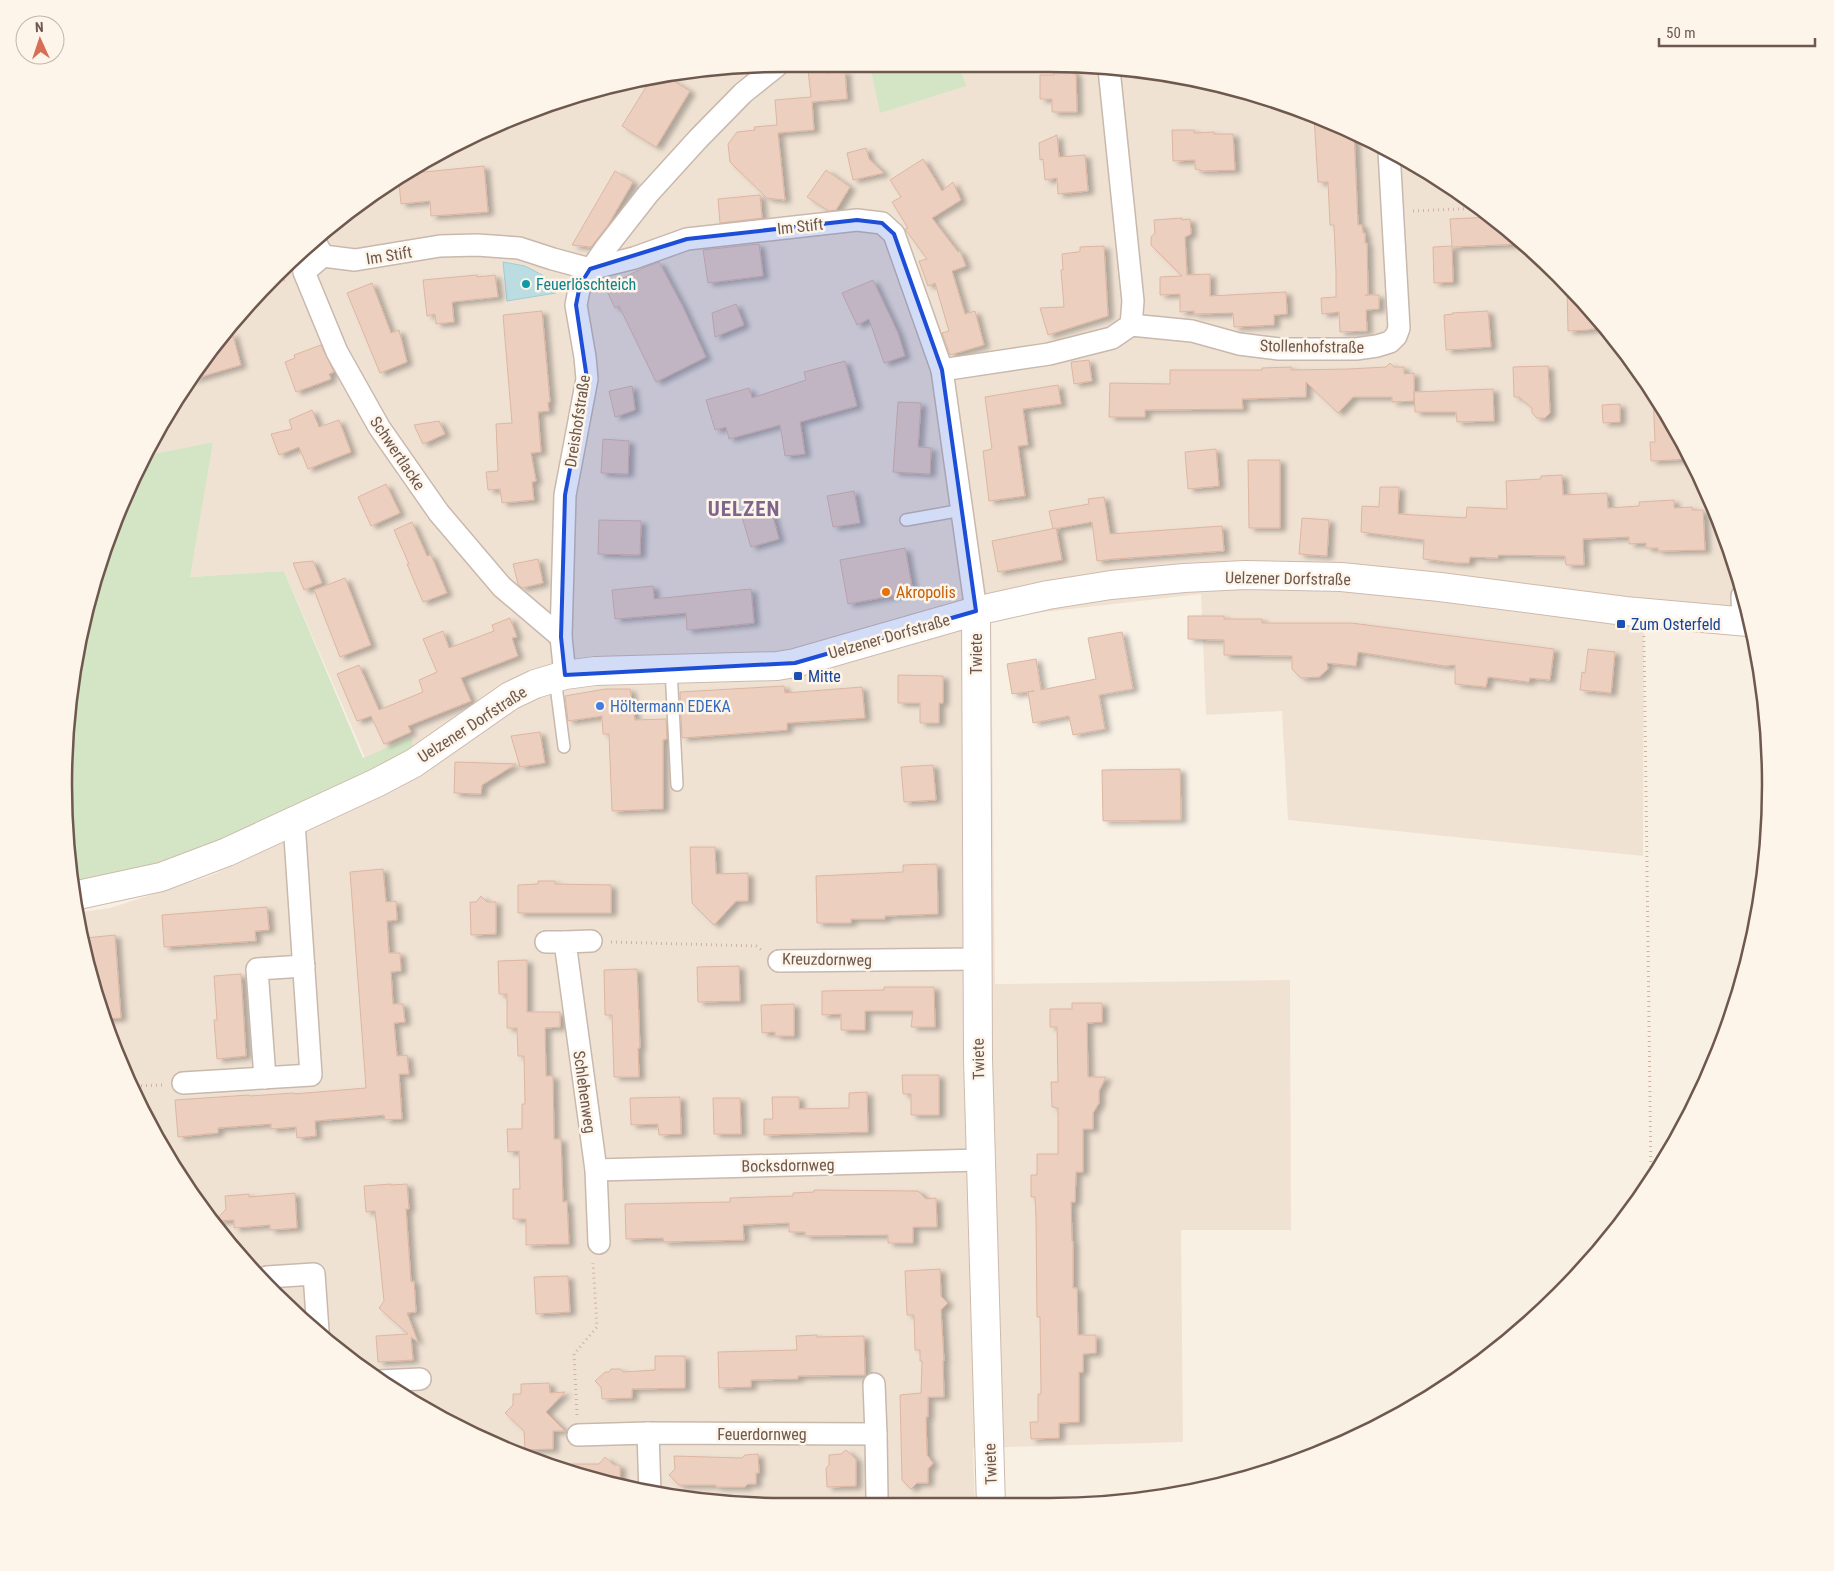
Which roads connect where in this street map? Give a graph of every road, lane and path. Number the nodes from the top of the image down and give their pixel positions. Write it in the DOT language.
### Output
graph roads {
  1 [pos="768,73"];
  2 [pos="1110,76"];
  3 [pos="1390,160"];
  4 [pos="1467,209"];
  5 [pos="1393,212"];
  6 [pos="318,248"];
  7 [pos="590,269"];
  8 [pos="1131,325"];
  9 [pos="942,370"];
  10 [pos="962,510"];
  11 [pos="906,520"];
  12 [pos="976,611"];
  13 [pos="1644,613"];
  14 [pos="1740,613"];
  15 [pos="561,636"];
  16 [pos="671,669"];
  17 [pos="560,676"];
  18 [pos="564,747"];
  19 [pos="677,785"];
  20 [pos="294,822"];
  21 [pos="81,894"];
  22 [pos="591,941"];
  23 [pos="977,959"];
  24 [pos="778,961"];
  25 [pos="304,966"];
  26 [pos="265,1078"];
  27 [pos="183,1084"];
  28 [pos="139,1086"];
  29 [pos="980,1160"];
  30 [pos="1651,1166"];
  31 [pos="596,1170"];
  32 [pos="598,1243"];
  33 [pos="271,1279"];
  34 [pos="318,1324"];
  35 [pos="420,1379"];
  36 [pos="393,1380"];
  37 [pos="874,1384"];
  38 [pos="648,1433"];
  39 [pos="876,1434"];
  40 [pos="578,1435"];
  41 [pos="650,1486"];
  42 [pos="877,1498"];
  43 [pos="991,1498"];
  1 -- 7 [label="street, Dreishofstraße"];
  2 -- 8 [label="street"];
  3 -- 5 [label="street, Stollenhofstraße"];
  4 -- 5 [label="path"];
  5 -- 8 [label="street, Stollenhofstraße"];
  6 -- 7 [label="street, Im Stift"];
  6 -- 15 [label="street, Schwertlacke"];
  7 -- 9 [label="street, Im Stift"];
  7 -- 15 [label="street, Dreishofstraße"];
  8 -- 9 [label="street"];
  9 -- 10 [label="street, Im Stift"];
  10 -- 11 [label="lane"];
  10 -- 12 [label="street, Im Stift"];
  12 -- 13 [label="street, Uelzener Dorfstraße"];
  12 -- 16 [label="street, Uelzener Dorfstraße"];
  12 -- 23 [label="street, Twiete"];
  13 -- 14 [label="street, Uelzener Dorfstraße"];
  13 -- 30 [label="path"];
  15 -- 17 [label="street, Dreishofstraße"];
  16 -- 17 [label="street, Uelzener Dorfstraße"];
  16 -- 19 [label="lane"];
  17 -- 18 [label="lane"];
  17 -- 20 [label="street, Uelzener Dorfstraße"];
  20 -- 21 [label="street, Uelzener Dorfstraße"];
  20 -- 25 [label="street"];
  22 -- 24 [label="path, Kreuzdornweg"];
  22 -- 31 [label="street, Schlehenweg"];
  23 -- 24 [label="street, Kreuzdornweg"];
  23 -- 29 [label="street, Twiete"];
  25 -- 26 [label="street"];
  25 -- 26 [label="street"];
  26 -- 27 [label="street"];
  27 -- 28 [label="path"];
  29 -- 31 [label="street, Bocksdornweg"];
  29 -- 43 [label="street, Twiete"];
  31 -- 32 [label="street, Schlehenweg"];
  32 -- 40 [label="path"];
  33 -- 34 [label="street"];
  35 -- 36 [label="street"];
  37 -- 39 [label="street"];
  38 -- 39 [label="street, Feuerdornweg"];
  38 -- 40 [label="street, Feuerdornweg"];
  38 -- 41 [label="street"];
  39 -- 42 [label="street"];
}
